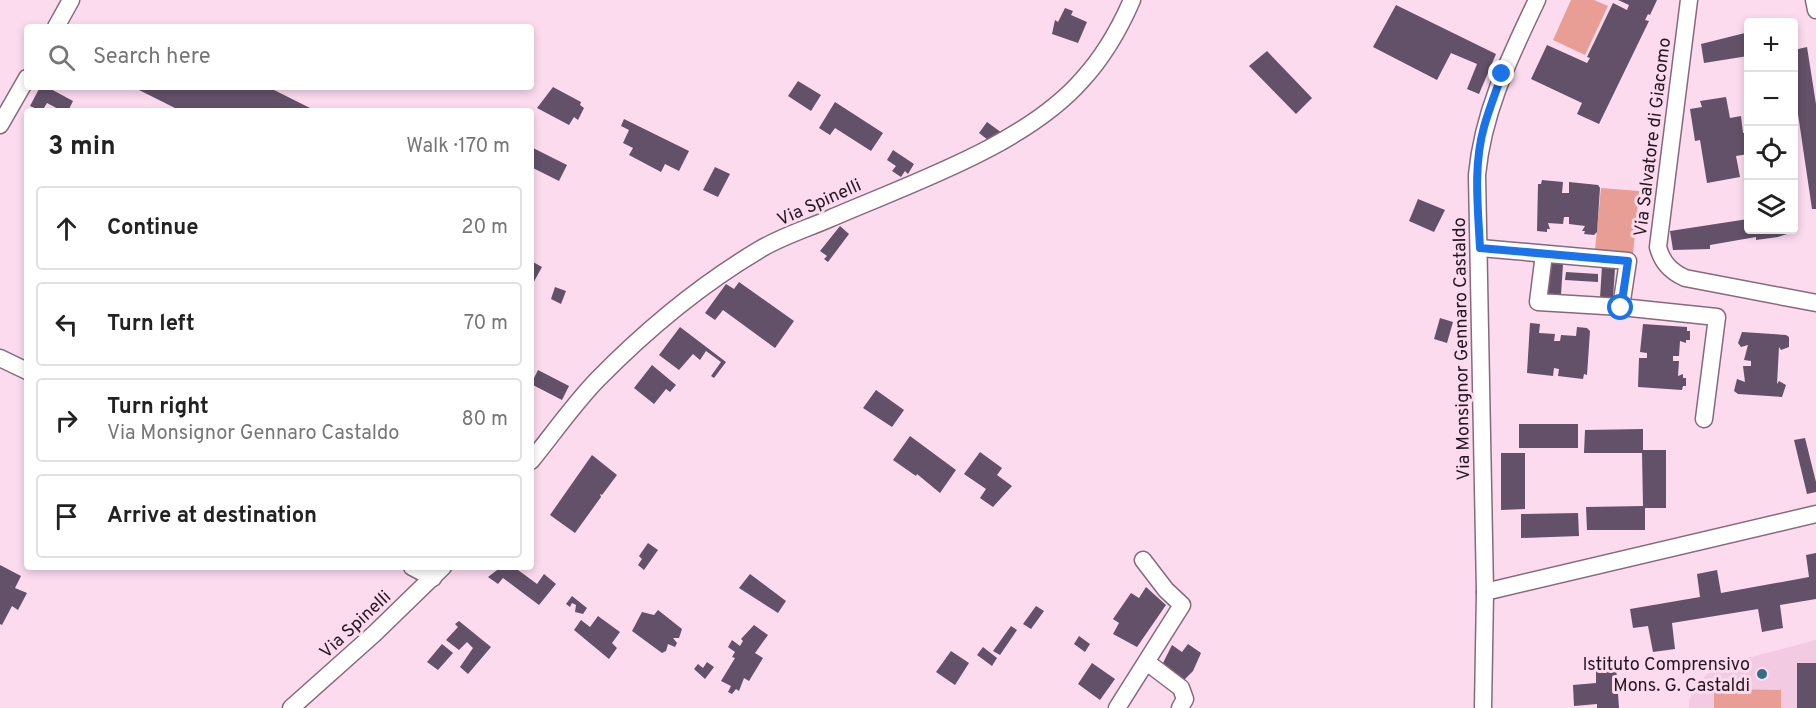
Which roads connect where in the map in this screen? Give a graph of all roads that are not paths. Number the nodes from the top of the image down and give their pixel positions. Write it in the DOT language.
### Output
graph roads {
  1 [pos="71,0"];
  2 [pos="1132,0"];
  3 [pos="1537,0"];
  4 [pos="1689,0"];
  5 [pos="1814,0"];
  6 [pos="1816,10"];
  7 [pos="58,24"];
  8 [pos="24,83"];
  9 [pos="0,125"];
  10 [pos="1480,248"];
  11 [pos="1544,254"];
  12 [pos="1816,303"];
  13 [pos="1621,308"];
  14 [pos="0,358"];
  15 [pos="24,370"];
  16 [pos="1704,419"];
  17 [pos="534,457"];
  18 [pos="1816,514"];
  19 [pos="1143,560"];
  20 [pos="438,572"];
  21 [pos="1485,592"];
  22 [pos="1148,663"];
  23 [pos="291,708"];
  24 [pos="1117,708"];
  25 [pos="1180,708"];
  26 [pos="1483,708"];
  1 -- 7 [label="street"];
  2 -- 17 [label="street, Via Spinelli"];
  3 -- 10 [label="street, Via Monsignor Gennaro Castaldo"];
  4 -- 12 [label="street, Via Salvatore di Giacomo"];
  5 -- 6 [label="street"];
  8 -- 9 [label="street"];
  10 -- 11 [label="street"];
  10 -- 21 [label="street, Via Monsignor Gennaro Castaldo"];
  11 -- 13 [label="street"];
  11 -- 13 [label="street"];
  13 -- 16 [label="street"];
  14 -- 15 [label="street"];
  18 -- 21 [label="street"];
  19 -- 22 [label="street"];
  20 -- 23 [label="street, Via Spinelli"];
  21 -- 26 [label="street, Via Monsignor Gennaro Castaldo"];
  22 -- 24 [label="street"];
  22 -- 25 [label="street"];
}
